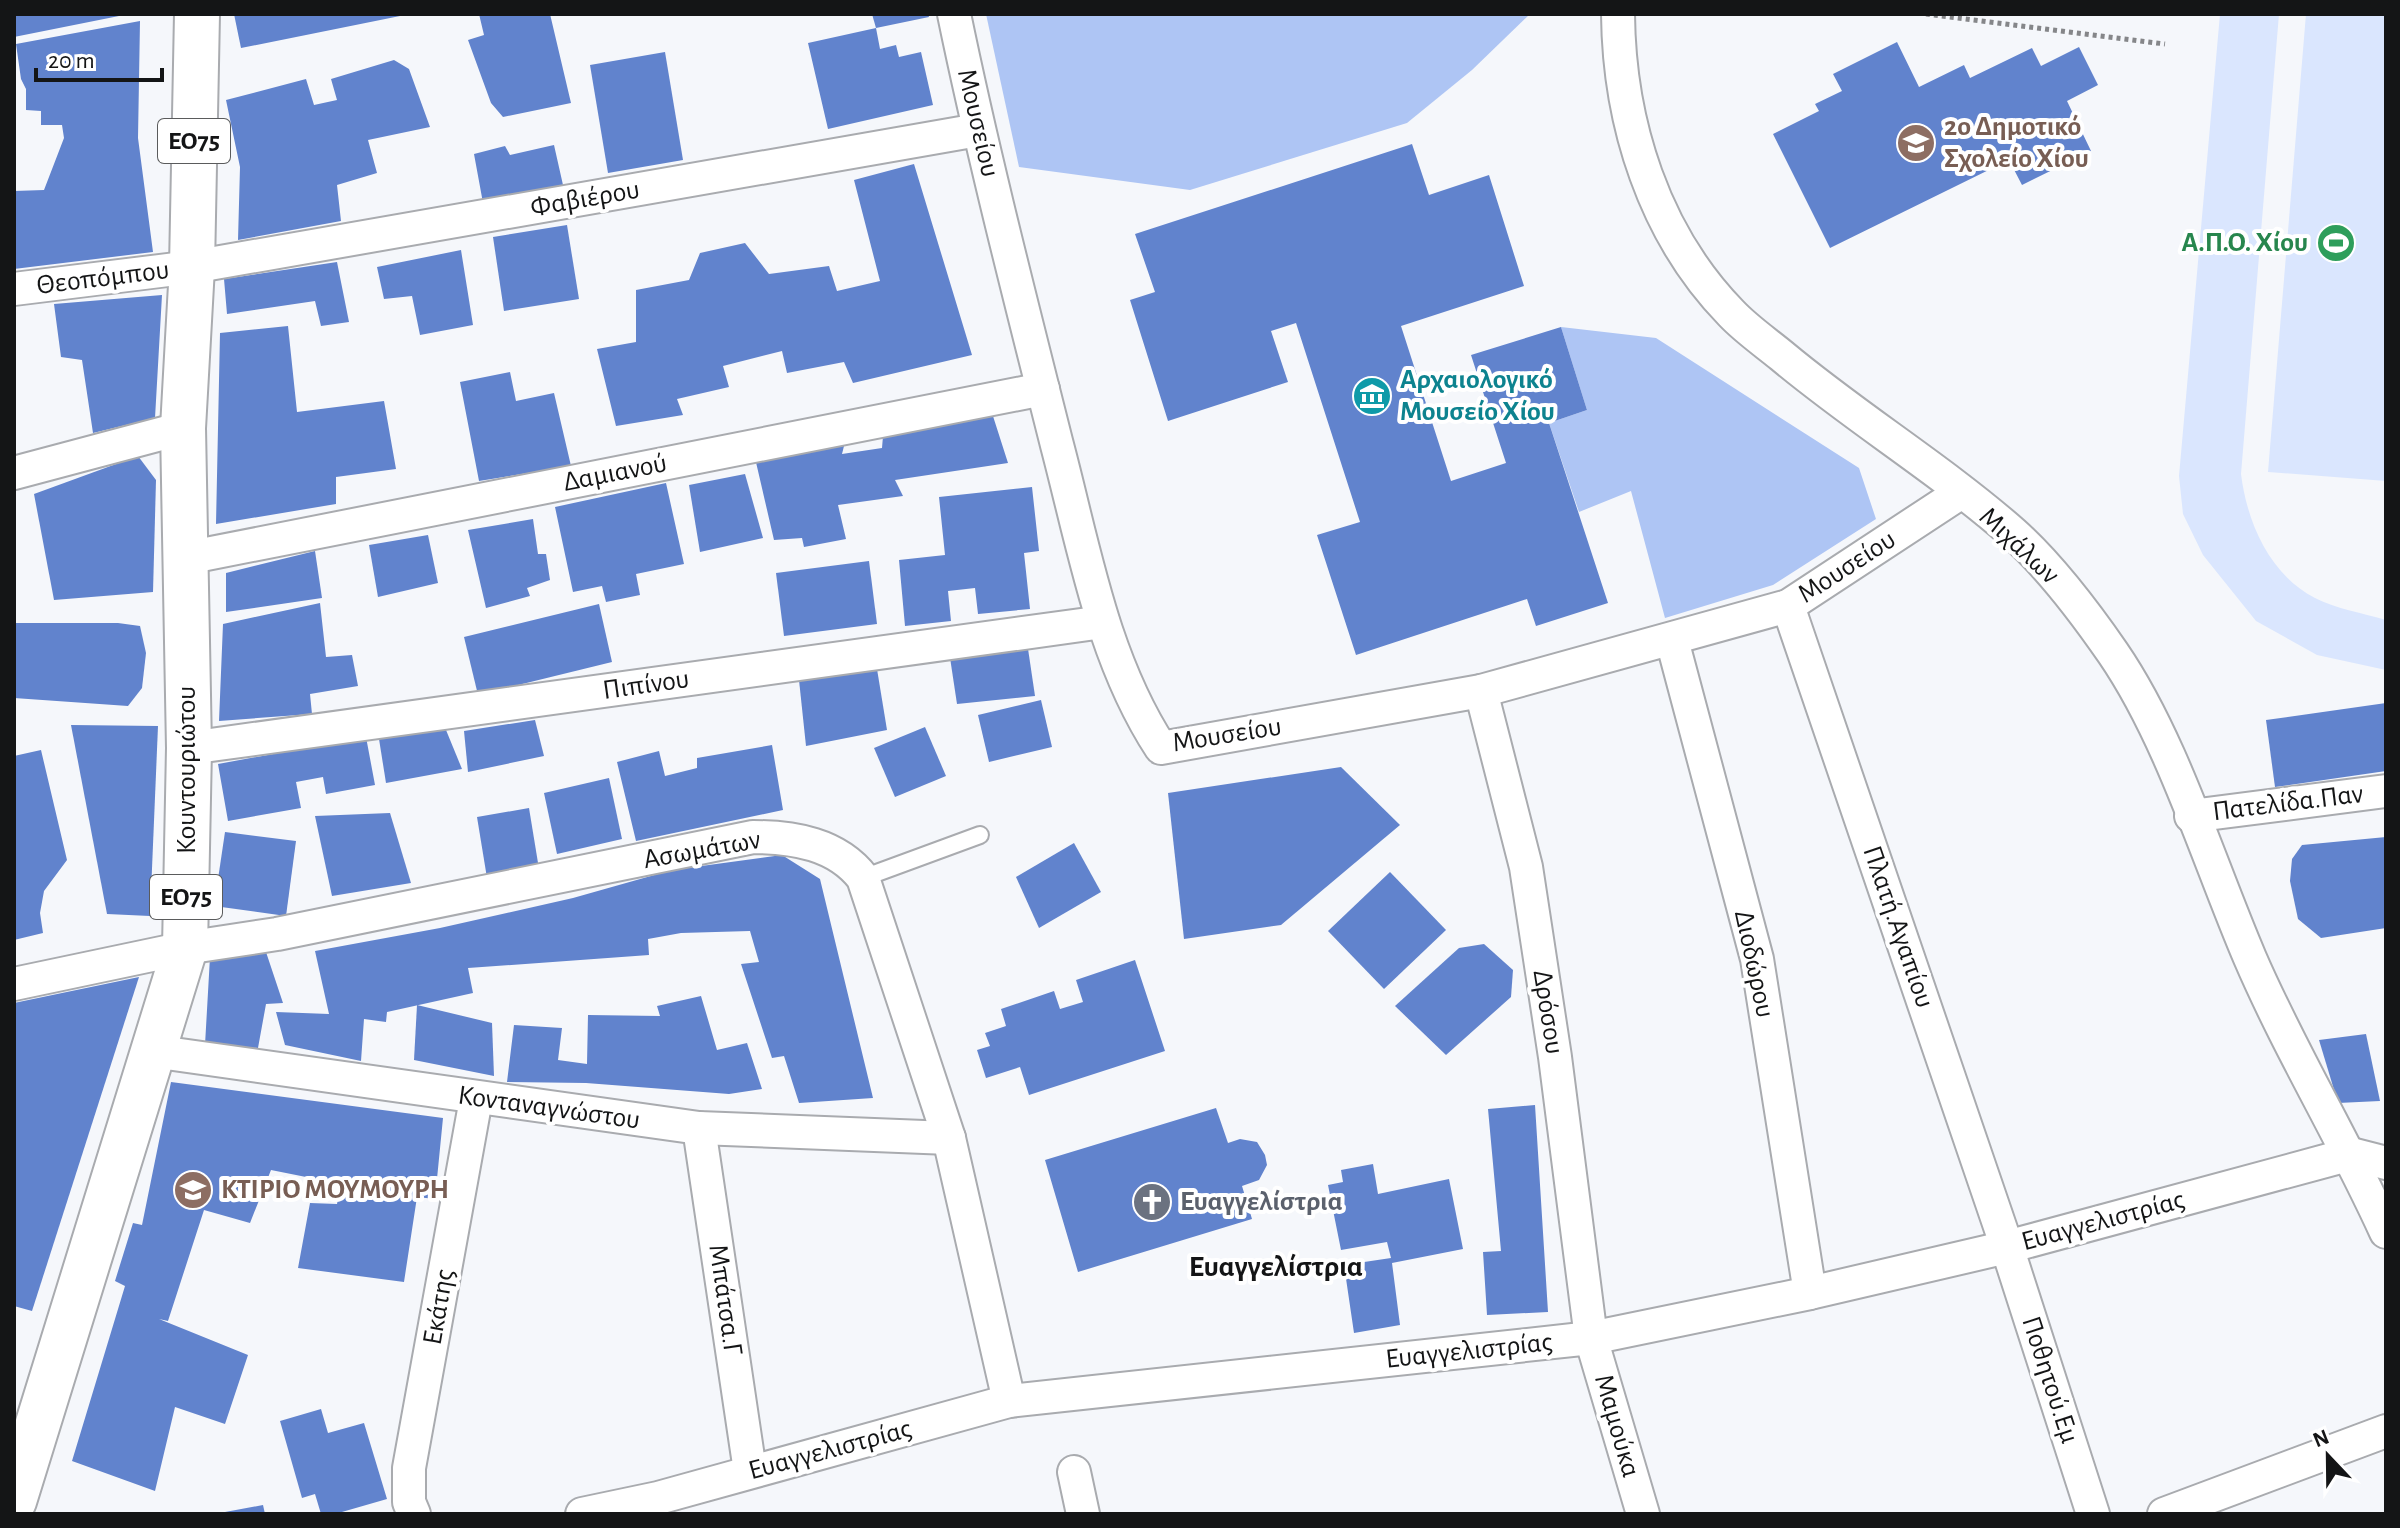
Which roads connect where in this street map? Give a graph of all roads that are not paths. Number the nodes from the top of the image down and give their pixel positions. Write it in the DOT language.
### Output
graph roads {
  1 [pos="197,14"];
  2 [pos="954,14"];
  3 [pos="1618,14"];
  4 [pos="978,130"];
  5 [pos="192,267"];
  6 [pos="14,289"];
  7 [pos="1043,389"];
  8 [pos="183,428"];
  9 [pos="14,473"];
  10 [pos="1960,493"];
  11 [pos="186,558"];
  12 [pos="1788,606"];
  13 [pos="1103,622"];
  14 [pos="1672,640"];
  15 [pos="1481,691"];
  16 [pos="189,748"];
  17 [pos="2386,791"];
  18 [pos="2191,816"];
  19 [pos="980,835"];
  20 [pos="863,878"];
  21 [pos="185,948"];
  22 [pos="14,984"];
  23 [pos="152,1051"];
  24 [pos="476,1099"];
  25 [pos="699,1128"];
  26 [pos="949,1138"];
  27 [pos="2351,1154"];
  28 [pos="2386,1163"];
  29 [pos="2386,1232"];
  30 [pos="2007,1247"];
  31 [pos="1810,1293"];
  32 [pos="1591,1338"];
  33 [pos="1009,1401"];
  34 [pos="25,1423"];
  35 [pos="2386,1431"];
  36 [pos="750,1471"];
  37 [pos="1074,1472"];
  38 [pos="14,1501"];
  39 [pos="660,1506"];
  40 [pos="414,1514"];
  41 [pos="582,1514"];
  42 [pos="1083,1514"];
  43 [pos="1643,1514"];
  44 [pos="2093,1514"];
  45 [pos="2164,1514"];
  1 -- 5 [label="main road, Κουντουριώτου / ΕΟ75"];
  2 -- 4 [label="street, Μουσείου"];
  3 -- 10 [label="street, Μιχάλων"];
  4 -- 5 [label="street, Φαβιέρου"];
  4 -- 7 [label="street, Μουσείου"];
  5 -- 6 [label="street, Θεοπόμπου"];
  5 -- 8 [label="main road, Κουντουριώτου / ΕΟ75"];
  7 -- 11 [label="street, Δαμιανού"];
  7 -- 13 [label="street, Μουσείου"];
  8 -- 9 [label="street"];
  8 -- 11 [label="main road, Κουντουριώτου / ΕΟ75"];
  10 -- 12 [label="street, Μουσείου"];
  10 -- 18 [label="street, Μιχάλων"];
  11 -- 16 [label="main road, Κουντουριώτου / ΕΟ75"];
  12 -- 14 [label="street, Μουσείου"];
  12 -- 30 [label="street, Πλατή.Αγαπίου"];
  13 -- 15 [label="street, Μουσείου"];
  13 -- 16 [label="street, Πιπίνου"];
  14 -- 15 [label="street, Μουσείου"];
  14 -- 31 [label="street, Διοδώρου"];
  15 -- 32 [label="street, Δρόσου"];
  16 -- 21 [label="main road, Κουντουριώτου / ΕΟ75"];
  17 -- 18 [label="street, Πατελίδα.Παν"];
  18 -- 27 [label="street, Μιχάλων"];
  19 -- 20 [label="lane"];
  20 -- 21 [label="street, Ασωμάτων"];
  20 -- 26 [label="street"];
  21 -- 22 [label="street, Ασωμάτων"];
  21 -- 23 [label="main road, Κουντουριώτου / ΕΟ75"];
  23 -- 24 [label="street, Κονταναγνώστου"];
  23 -- 34 [label="main road, Κουντουριώτου / ΕΟ75"];
  24 -- 25 [label="street, Κονταναγνώστου"];
  24 -- 40 [label="street, Εκάτης"];
  25 -- 26 [label="street, Κονταναγνώστου"];
  25 -- 36 [label="street, Μπάτσα.Γ"];
  26 -- 33 [label="street"];
  27 -- 28 [label="street"];
  27 -- 29 [label="street, Μιχάλων"];
  27 -- 30 [label="street, Ευαγγελιστρίας"];
  30 -- 31 [label="street, Ευαγγελιστρίας"];
  30 -- 44 [label="street, Ποθητού.Εμ"];
  31 -- 32 [label="street, Ευαγγελιστρίας"];
  32 -- 33 [label="street, Ευαγγελιστρίας"];
  32 -- 43 [label="street, Μαμούκα"];
  33 -- 36 [label="street, Ευαγγελιστρίας"];
  34 -- 38 [label="main road, Κουντουριώτου / ΕΟ75"];
  35 -- 45 [label="street"];
  36 -- 39 [label="street, Ευαγγελιστρίας"];
  37 -- 42 [label="street"];
  39 -- 41 [label="street, Ευαγγελιστρίας"];
}
